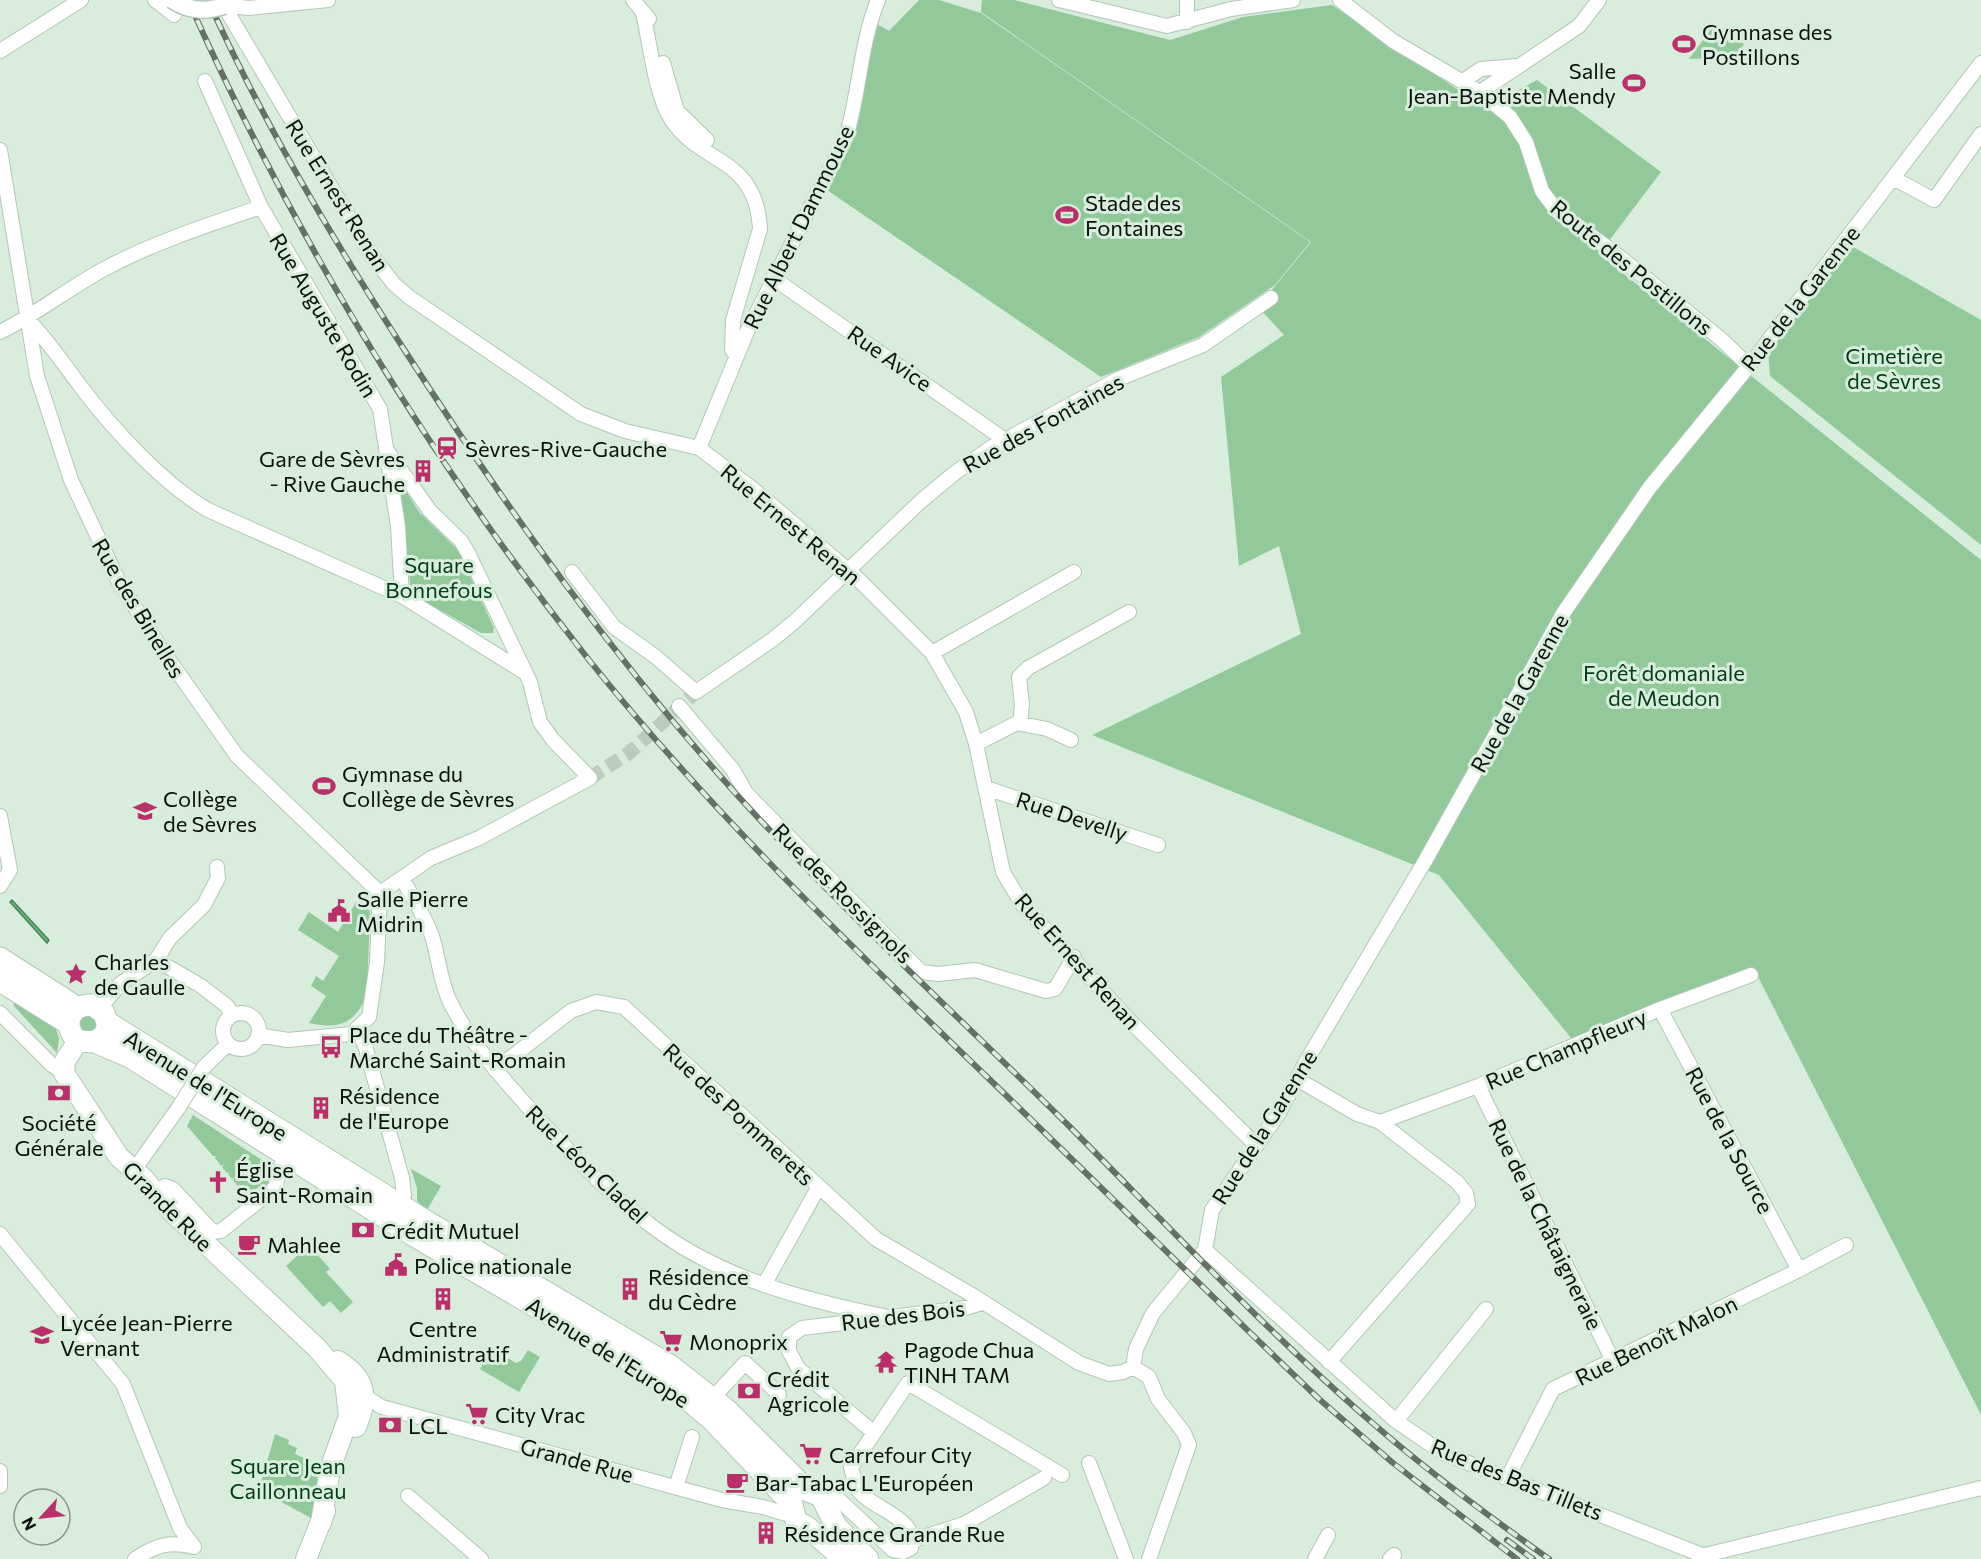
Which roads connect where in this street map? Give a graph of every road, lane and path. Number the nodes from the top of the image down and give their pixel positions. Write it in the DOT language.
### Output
graph roads {
  1 [pos="81,0"];
  2 [pos="154,0"];
  3 [pos="328,0"];
  4 [pos="633,0"];
  5 [pos="878,0"];
  6 [pos="1059,0"];
  7 [pos="1293,0"];
  8 [pos="1340,0"];
  9 [pos="1599,0"];
  10 [pos="175,2"];
  11 [pos="1187,3"];
  12 [pos="228,4"];
  13 [pos="643,13"];
  14 [pos="1187,22"];
  15 [pos="0,51"];
  16 [pos="1981,63"];
  17 [pos="1524,64"];
  18 [pos="206,81"];
  19 [pos="1463,81"];
  20 [pos="1480,92"];
  21 [pos="1981,134"];
  22 [pos="0,150"];
  23 [pos="1893,178"];
  24 [pos="261,207"];
  25 [pos="773,278"];
  26 [pos="1271,297"];
  27 [pos="27,319"];
  28 [pos="0,333"];
  29 [pos="746,334"];
  30 [pos="736,355"];
  31 [pos="1749,366"];
  32 [pos="1005,440"];
  33 [pos="699,448"];
  34 [pos="388,452"];
  35 [pos="847,570"];
  36 [pos="572,572"];
  37 [pos="1074,572"];
  38 [pos="402,596"];
  39 [pos="1129,612"];
  40 [pos="504,629"];
  41 [pos="486,647"];
  42 [pos="932,653"];
  43 [pos="525,673"];
  44 [pos="679,706"];
  45 [pos="1020,723"];
  46 [pos="1071,740"];
  47 [pos="976,744"];
  48 [pos="986,788"];
  49 [pos="0,816"];
  50 [pos="1158,845"];
  51 [pos="217,867"];
  52 [pos="403,880"];
  53 [pos="0,886"];
  54 [pos="380,893"];
  55 [pos="1074,957"];
  56 [pos="0,958"];
  57 [pos="156,960"];
  58 [pos="1751,975"];
  59 [pos="0,981"];
  60 [pos="1660,1009"];
  61 [pos="0,1013"];
  62 [pos="103,1015"];
  63 [pos="232,1015"];
  64 [pos="80,1029"];
  65 [pos="357,1031"];
  66 [pos="258,1035"];
  67 [pos="228,1044"];
  68 [pos="495,1071"];
  69 [pos="64,1073"];
  70 [pos="1297,1079"];
  71 [pos="1478,1086"];
  72 [pos="1380,1122"];
  73 [pos="1256,1145"];
  74 [pos="285,1152"];
  75 [pos="134,1170"];
  76 [pos="818,1188"];
  77 [pos="156,1191"];
  78 [pos="396,1213"];
  79 [pos="0,1234"];
  80 [pos="1846,1245"];
  81 [pos="1205,1250"];
  82 [pos="1799,1270"];
  83 [pos="764,1285"];
  84 [pos="982,1303"];
  85 [pos="1486,1309"];
  86 [pos="888,1317"];
  87 [pos="317,1348"];
  88 [pos="1614,1361"];
  89 [pos="1329,1362"];
  90 [pos="1133,1367"];
  91 [pos="345,1381"];
  92 [pos="779,1394"];
  93 [pos="364,1395"];
  94 [pos="711,1399"];
  95 [pos="1396,1421"];
  96 [pos="874,1433"];
  97 [pos="692,1437"];
  98 [pos="1089,1463"];
  99 [pos="0,1471"];
  100 [pos="1062,1475"];
  101 [pos="1508,1477"];
  102 [pos="1044,1478"];
  103 [pos="0,1486"];
  104 [pos="676,1487"];
  105 [pos="1981,1488"];
  106 [pos="408,1496"];
  107 [pos="827,1507"];
  108 [pos="800,1509"];
  109 [pos="321,1523"];
  110 [pos="1328,1535"];
  111 [pos="914,1540"];
  112 [pos="194,1553"];
  113 [pos="1709,1557"];
  114 [pos="135,1559"];
  115 [pos="306,1559"];
  116 [pos="481,1559"];
  117 [pos="844,1559"];
  118 [pos="868,1559"];
  119 [pos="1126,1559"];
  120 [pos="1149,1559"];
  121 [pos="1315,1559"];
  1 -- 15 [label="street"];
  2 -- 10 [label="street"];
  3 -- 12 [label="street"];
  4 -- 13 [label="street"];
  5 -- 25 [label="street, Rue Albert Dammouse"];
  6 -- 14 [label="street"];
  7 -- 14 [label="street"];
  8 -- 19 [label="street, Route des Postillons"];
  9 -- 17 [label="street"];
  10 -- 12 [label="street, bridge"];
  11 -- 14 [label="street"];
  12 -- 33 [label="street, Rue Ernest Renan"];
  13 -- 29 [label="street"];
  13 -- 30 [label="street"];
  16 -- 23 [label="street, Rue de la Garenne"];
  17 -- 19 [label="street"];
  17 -- 20 [label="street"];
  18 -- 24 [label="street, Rue Auguste Rodin"];
  19 -- 20 [label="street, Route des Postillons"];
  20 -- 31 [label="street, Route des Postillons"];
  21 -- 23 [label="street"];
  22 -- 27 [label="street, Rue des Binelles"];
  23 -- 31 [label="street, Rue de la Garenne"];
  24 -- 27 [label="street"];
  24 -- 34 [label="street, Rue Auguste Rodin"];
  25 -- 29 [label="street, Rue Albert Dammouse"];
  25 -- 32 [label="street, Rue Avice"];
  26 -- 32 [label="street, Rue des Fontaines"];
  27 -- 28 [label="street"];
  27 -- 38 [label="street"];
  27 -- 54 [label="street, Rue des Binelles"];
  29 -- 30 [label="street, Rue Albert Dammouse"];
  30 -- 33 [label="street, Rue Albert Dammouse"];
  31 -- 70 [label="street, Rue de la Garenne"];
  32 -- 35 [label="street, Rue des Fontaines"];
  33 -- 35 [label="street, Rue Ernest Renan"];
  34 -- 38 [label="street, Rue Auguste Rodin"];
  34 -- 40 [label="street"];
  35 -- 36 [label="street, Rue des Fontaines"];
  35 -- 42 [label="street, Rue Ernest Renan"];
  37 -- 42 [label="street"];
  38 -- 41 [label="street"];
  39 -- 45 [label="street"];
  40 -- 41 [label="street"];
  40 -- 43 [label="street"];
  41 -- 43 [label="street"];
  42 -- 47 [label="street, Rue Ernest Renan"];
  43 -- 52 [label="street"];
  44 -- 55 [label="street, Rue des Rossignols"];
  45 -- 46 [label="street"];
  45 -- 47 [label="street"];
  47 -- 48 [label="street, Rue Ernest Renan"];
  48 -- 50 [label="street, Rue Develly"];
  48 -- 55 [label="street, Rue Ernest Renan"];
  49 -- 53 [label="street"];
  51 -- 57 [label="street"];
  52 -- 54 [label="street"];
  52 -- 68 [label="street, Rue Léon Cladel"];
  54 -- 65 [label="street"];
  55 -- 73 [label="street, Rue Ernest Renan"];
  56 -- 64 [label="main road"];
  57 -- 62 [label="street"];
  57 -- 63 [label="street"];
  58 -- 60 [label="street, Rue Champfleury"];
  59 -- 64 [label="main road"];
  60 -- 71 [label="street, Rue Champfleury"];
  60 -- 82 [label="street, Rue de la Source"];
  61 -- 69 [label="street"];
  62 -- 64 [label="main road"];
  62 -- 64 [label="main road, Avenue de l'Europe"];
  62 -- 78 [label="main road, Avenue de l'Europe"];
  63 -- 66 [label="street"];
  63 -- 67 [label="street"];
  64 -- 69 [label="main road"];
  64 -- 74 [label="main road, Avenue de l'Europe"];
  65 -- 66 [label="street"];
  65 -- 78 [label="street"];
  66 -- 67 [label="street"];
  67 -- 75 [label="street, bridge"];
  68 -- 76 [label="street, Rue des Pommerets"];
  68 -- 83 [label="street, Rue Léon Cladel"];
  69 -- 75 [label="main road, Grande Rue"];
  70 -- 72 [label="street"];
  70 -- 73 [label="street, Rue de la Garenne"];
  71 -- 72 [label="street, Rue Champfleury"];
  71 -- 88 [label="street, Rue de la Châtaigneraie"];
  72 -- 89 [label="street"];
  73 -- 81 [label="street, Rue de la Garenne"];
  74 -- 77 [label="street"];
  74 -- 78 [label="main road, Avenue de l'Europe"];
  75 -- 77 [label="main road, Grande Rue"];
  76 -- 83 [label="street"];
  76 -- 84 [label="street, Rue des Pommerets"];
  77 -- 87 [label="main road, Grande Rue"];
  78 -- 94 [label="main road, Avenue de l'Europe"];
  78 -- 108 [label="main road, Avenue de l'Europe"];
  79 -- 112 [label="street"];
  80 -- 82 [label="street, Rue Benoît Malon"];
  81 -- 89 [label="street, Rue des Bas Tillets"];
  81 -- 90 [label="street, Rue de la Garenne"];
  82 -- 88 [label="street, Rue Benoît Malon"];
  83 -- 86 [label="street, Rue Léon Cladel"];
  84 -- 86 [label="street, Rue des Bois"];
  84 -- 90 [label="street, Rue des Bois"];
  85 -- 95 [label="street"];
  86 -- 96 [label="street, Rue des Bois"];
  87 -- 91 [label="main road, Grande Rue"];
  87 -- 93 [label="main road, Grande Rue"];
  88 -- 101 [label="street, Rue Benoît Malon"];
  89 -- 95 [label="street, Rue des Bas Tillets"];
  90 -- 120 [label="street"];
  91 -- 93 [label="street, Grande Rue"];
  91 -- 109 [label="main road"];
  92 -- 94 [label="street"];
  93 -- 104 [label="street, Grande Rue"];
  93 -- 109 [label="main road"];
  94 -- 108 [label="main road, Avenue de l'Europe"];
  95 -- 101 [label="street, Rue des Bas Tillets"];
  96 -- 100 [label="street"];
  96 -- 111 [label="street"];
  97 -- 104 [label="street"];
  98 -- 119 [label="street"];
  99 -- 103 [label="street"];
  101 -- 113 [label="street, Rue des Bas Tillets"];
  102 -- 111 [label="street"];
  104 -- 108 [label="street, Grande Rue"];
  105 -- 113 [label="street"];
  106 -- 116 [label="street"];
  107 -- 108 [label="main road"];
  107 -- 108 [label="main road"];
  107 -- 111 [label="street"];
  107 -- 118 [label="main road"];
  108 -- 117 [label="main road, Grande Rue"];
  109 -- 115 [label="main road"];
  110 -- 121 [label="street"];
  112 -- 114 [label="street"];
}
